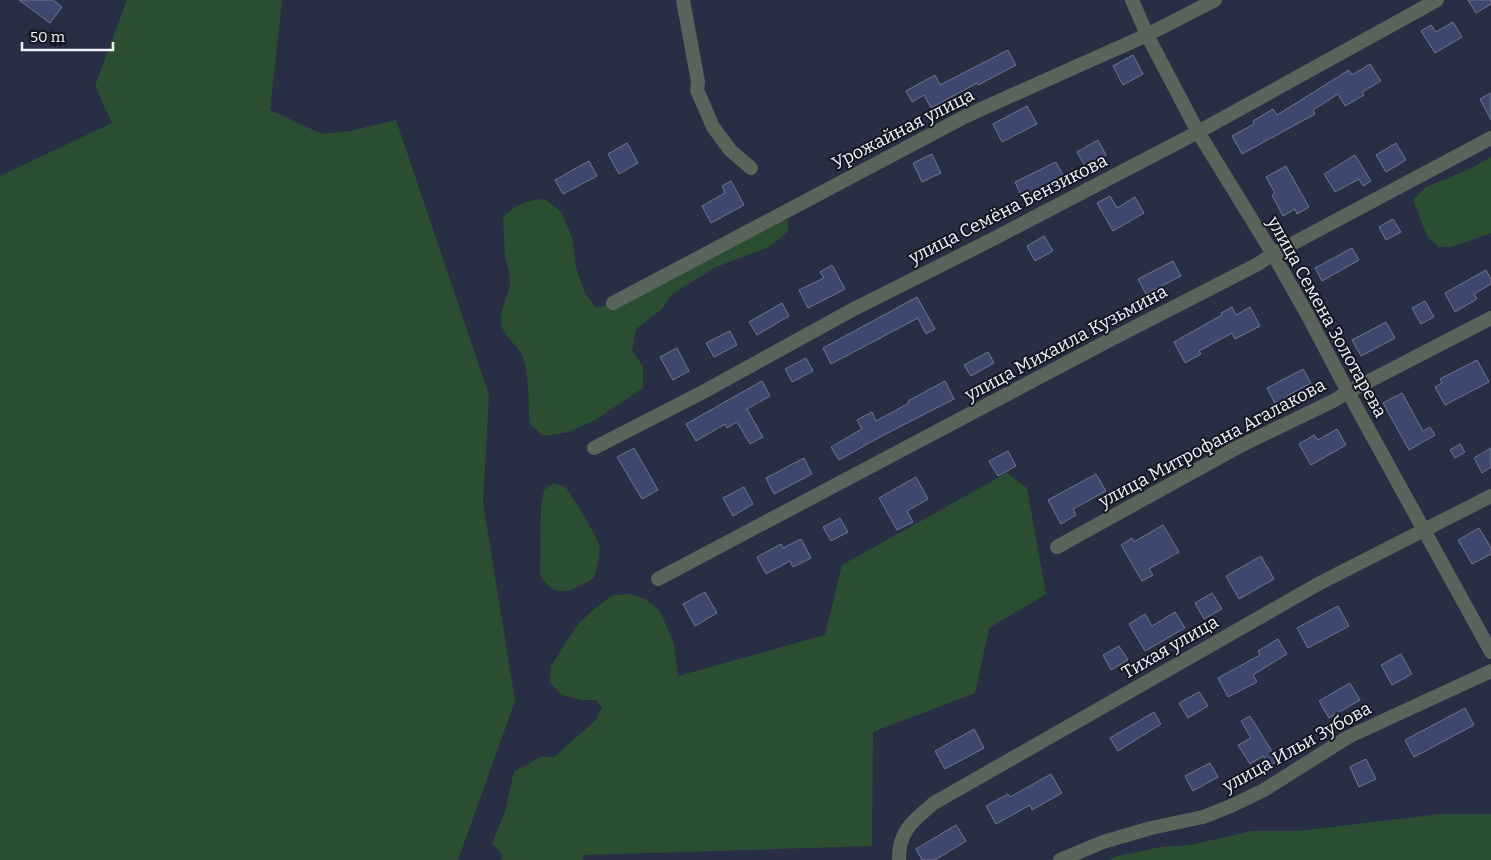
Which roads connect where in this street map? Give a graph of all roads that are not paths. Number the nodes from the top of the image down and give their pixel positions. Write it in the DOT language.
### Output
graph roads {
  1 [pos="683,0"];
  2 [pos="1132,0"];
  3 [pos="1215,0"];
  4 [pos="1437,0"];
  5 [pos="1147,35"];
  6 [pos="1198,132"];
  7 [pos="1491,138"];
  8 [pos="751,168"];
  9 [pos="1273,254"];
  10 [pos="613,303"];
  11 [pos="1491,318"];
  12 [pos="1348,392"];
  13 [pos="594,448"];
  14 [pos="1491,496"];
  15 [pos="1424,531"];
  16 [pos="1057,547"];
  17 [pos="658,579"];
  18 [pos="1491,652"];
  19 [pos="1491,671"];
  20 [pos="899,860"];
  21 [pos="1060,860"];
  1 -- 8 [label="street"];
  2 -- 5 [label="street, улица Семена Золотарева"];
  3 -- 5 [label="street, Урожайная улица"];
  4 -- 6 [label="street, улица Семёна Бензикова"];
  5 -- 6 [label="street, улица Семена Золотарева"];
  5 -- 10 [label="street, Урожайная улица"];
  6 -- 9 [label="street, улица Семена Золотарева"];
  6 -- 13 [label="street, улица Семёна Бензикова"];
  7 -- 9 [label="street, улица Михаила Кузьмина"];
  9 -- 12 [label="street, улица Семена Золотарева"];
  9 -- 17 [label="street, улица Михаила Кузьмина"];
  11 -- 12 [label="street, улица Митрофана Агалакова"];
  12 -- 15 [label="street, улица Семена Золотарева"];
  12 -- 16 [label="street, улица Митрофана Агалакова"];
  14 -- 15 [label="street, Тихая улица"];
  15 -- 18 [label="street, улица Семена Золотарева"];
  15 -- 20 [label="street, Тихая улица"];
  19 -- 21 [label="street, улица Ильи Зубова"];
}
